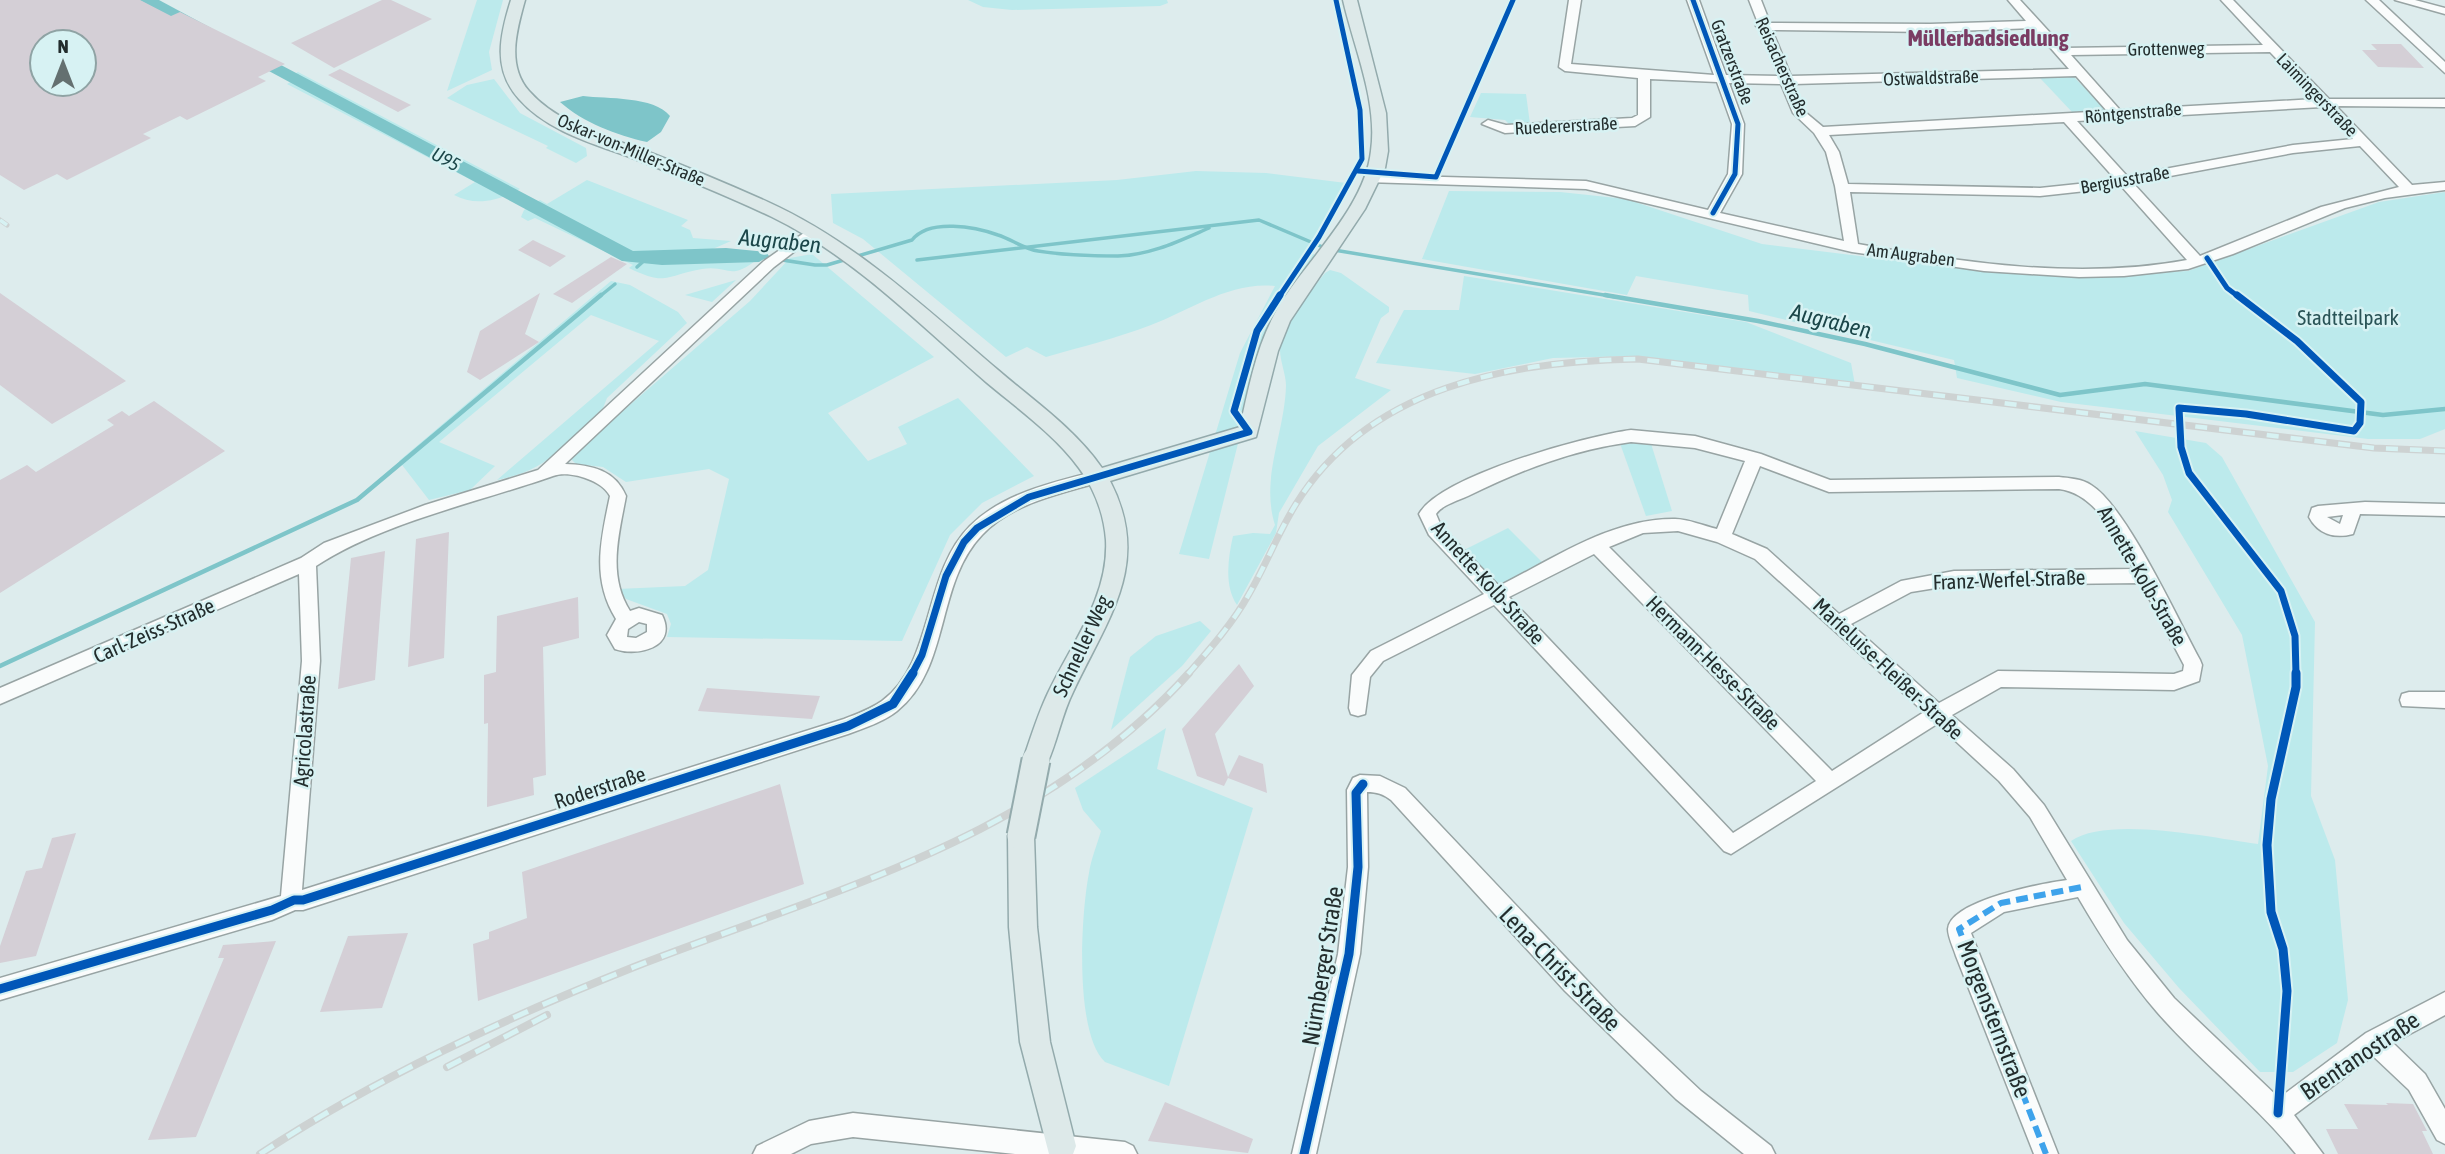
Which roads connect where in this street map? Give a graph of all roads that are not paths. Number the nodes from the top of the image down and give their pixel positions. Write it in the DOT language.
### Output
graph roads {
  1 [pos="518,0"];
  2 [pos="1350,0"];
  3 [pos="1575,0"];
  4 [pos="1693,0"];
  5 [pos="1755,0"];
  6 [pos="2014,0"];
  7 [pos="2227,0"];
  8 [pos="2401,0"];
  9 [pos="2369,1"];
  10 [pos="2445,11"];
  11 [pos="2034,24"];
  12 [pos="1762,26"];
  13 [pos="2272,48"];
  14 [pos="2059,52"];
  15 [pos="2442,64"];
  16 [pos="2078,72"];
  17 [pos="1644,75"];
  18 [pos="1720,78"];
  19 [pos="1784,79"];
  20 [pos="2323,102"];
  21 [pos="2445,103"];
  22 [pos="2117,114"];
  23 [pos="2068,119"];
  24 [pos="1488,124"];
  25 [pos="1821,131"];
  26 [pos="2362,142"];
  27 [pos="1371,179"];
  28 [pos="2123,182"];
  29 [pos="2445,186"];
  30 [pos="1844,188"];
  31 [pos="2408,189"];
  32 [pos="1713,213"];
  33 [pos="804,228"];
  34 [pos="1852,248"];
  35 [pos="2196,261"];
  36 [pos="1755,458"];
  37 [pos="551,470"];
  38 [pos="1097,477"];
  39 [pos="2353,509"];
  40 [pos="2445,510"];
  41 [pos="1722,537"];
  42 [pos="1596,545"];
  43 [pos="307,563"];
  44 [pos="2146,576"];
  45 [pos="1496,595"];
  46 [pos="626,620"];
  47 [pos="1839,622"];
  48 [pos="0,696"];
  49 [pos="2445,699"];
  50 [pos="2409,700"];
  51 [pos="1358,708"];
  52 [pos="1937,715"];
  53 [pos="1829,782"];
  54 [pos="1363,784"];
  55 [pos="2082,887"];
  56 [pos="294,900"];
  57 [pos="0,989"];
  58 [pos="2445,1003"];
  59 [pos="2374,1041"];
  60 [pos="2278,1113"];
  61 [pos="2445,1132"];
  62 [pos="1061,1146"];
  63 [pos="765,1154"];
  64 [pos="1125,1154"];
  65 [pos="1304,1154"];
  66 [pos="1763,1154"];
  67 [pos="2046,1154"];
  68 [pos="2311,1154"];
  1 -- 33 [label="main road, Oskar-von-Miller-Straße"];
  2 -- 27 [label="main road"];
  3 -- 17 [label="street, Ostwaldstraße"];
  4 -- 18 [label="street, Gratzerstraße"];
  5 -- 12 [label="street, Reisacherstraße"];
  6 -- 11 [label="street"];
  7 -- 13 [label="street, Laimingerstraße"];
  8 -- 10 [label="street"];
  9 -- 15 [label="street"];
  11 -- 12 [label="street"];
  11 -- 14 [label="street"];
  12 -- 19 [label="street, Reisacherstraße"];
  13 -- 14 [label="street, Grottenweg"];
  13 -- 20 [label="street, Laimingerstraße"];
  14 -- 16 [label="street"];
  16 -- 19 [label="street, Ostwaldstraße"];
  16 -- 22 [label="street"];
  17 -- 18 [label="street, Ostwaldstraße"];
  17 -- 24 [label="street, Ruedererstraße"];
  18 -- 19 [label="street, Ostwaldstraße"];
  18 -- 32 [label="street, Gratzerstraße"];
  19 -- 25 [label="street, Reisacherstraße"];
  20 -- 21 [label="street, Röntgenstraße"];
  20 -- 22 [label="street, Röntgenstraße"];
  20 -- 26 [label="street, Laimingerstraße"];
  22 -- 23 [label="street, Röntgenstraße"];
  23 -- 25 [label="street, Röntgenstraße"];
  23 -- 28 [label="street"];
  25 -- 30 [label="street, Reisacherstraße"];
  26 -- 28 [label="street, Bergiusstraße"];
  26 -- 31 [label="street, Laimingerstraße"];
  27 -- 32 [label="street, Am Augraben"];
  27 -- 38 [label="main road"];
  28 -- 30 [label="street, Bergiusstraße"];
  28 -- 35 [label="street"];
  29 -- 31 [label="street, Am Augraben"];
  30 -- 34 [label="street, Reisacherstraße"];
  31 -- 35 [label="street, Am Augraben"];
  32 -- 34 [label="street, Am Augraben"];
  33 -- 37 [label="street"];
  33 -- 38 [label="main road, Schneller Weg"];
  34 -- 35 [label="street, Am Augraben"];
  36 -- 41 [label="street"];
  36 -- 44 [label="street, Annette-Kolb-Straße"];
  36 -- 45 [label="street, Annette-Kolb-Straße"];
  37 -- 43 [label="street"];
  37 -- 46 [label="street"];
  38 -- 56 [label="street, Roderstraße"];
  38 -- 62 [label="main road, Schneller Weg, bridge"];
  39 -- 40 [label="street"];
  41 -- 42 [label="street, Marieluise-Fleißer-Straße"];
  41 -- 47 [label="street, Marieluise-Fleißer-Straße"];
  42 -- 45 [label="street, Marieluise-Fleißer-Straße"];
  42 -- 53 [label="street, Hermann-Hesse-Straße"];
  43 -- 48 [label="street, Carl-Zeiss-Straße"];
  43 -- 56 [label="street, Agricolastraße"];
  44 -- 47 [label="street, Franz-Werfel-Straße"];
  44 -- 52 [label="street, Annette-Kolb-Straße"];
  45 -- 51 [label="street, Marieluise-Fleißer-Straße"];
  45 -- 53 [label="street, Annette-Kolb-Straße"];
  47 -- 52 [label="street, Marieluise-Fleißer-Straße"];
  49 -- 50 [label="street"];
  52 -- 53 [label="street, Annette-Kolb-Straße"];
  52 -- 55 [label="street, Marieluise-Fleißer-Straße"];
  54 -- 65 [label="street, Nürnberger Straße"];
  54 -- 66 [label="street, Lena-Christ-Straße"];
  55 -- 60 [label="street, Marieluise-Fleißer-Straße"];
  55 -- 67 [label="street, Morgensternstraße"];
  56 -- 57 [label="street, Roderstraße"];
  58 -- 59 [label="street, Brentanostraße"];
  59 -- 60 [label="street, Brentanostraße"];
  59 -- 61 [label="street"];
  60 -- 68 [label="street, Marieluise-Fleißer-Straße"];
  62 -- 63 [label="street"];
  62 -- 64 [label="street"];
}
